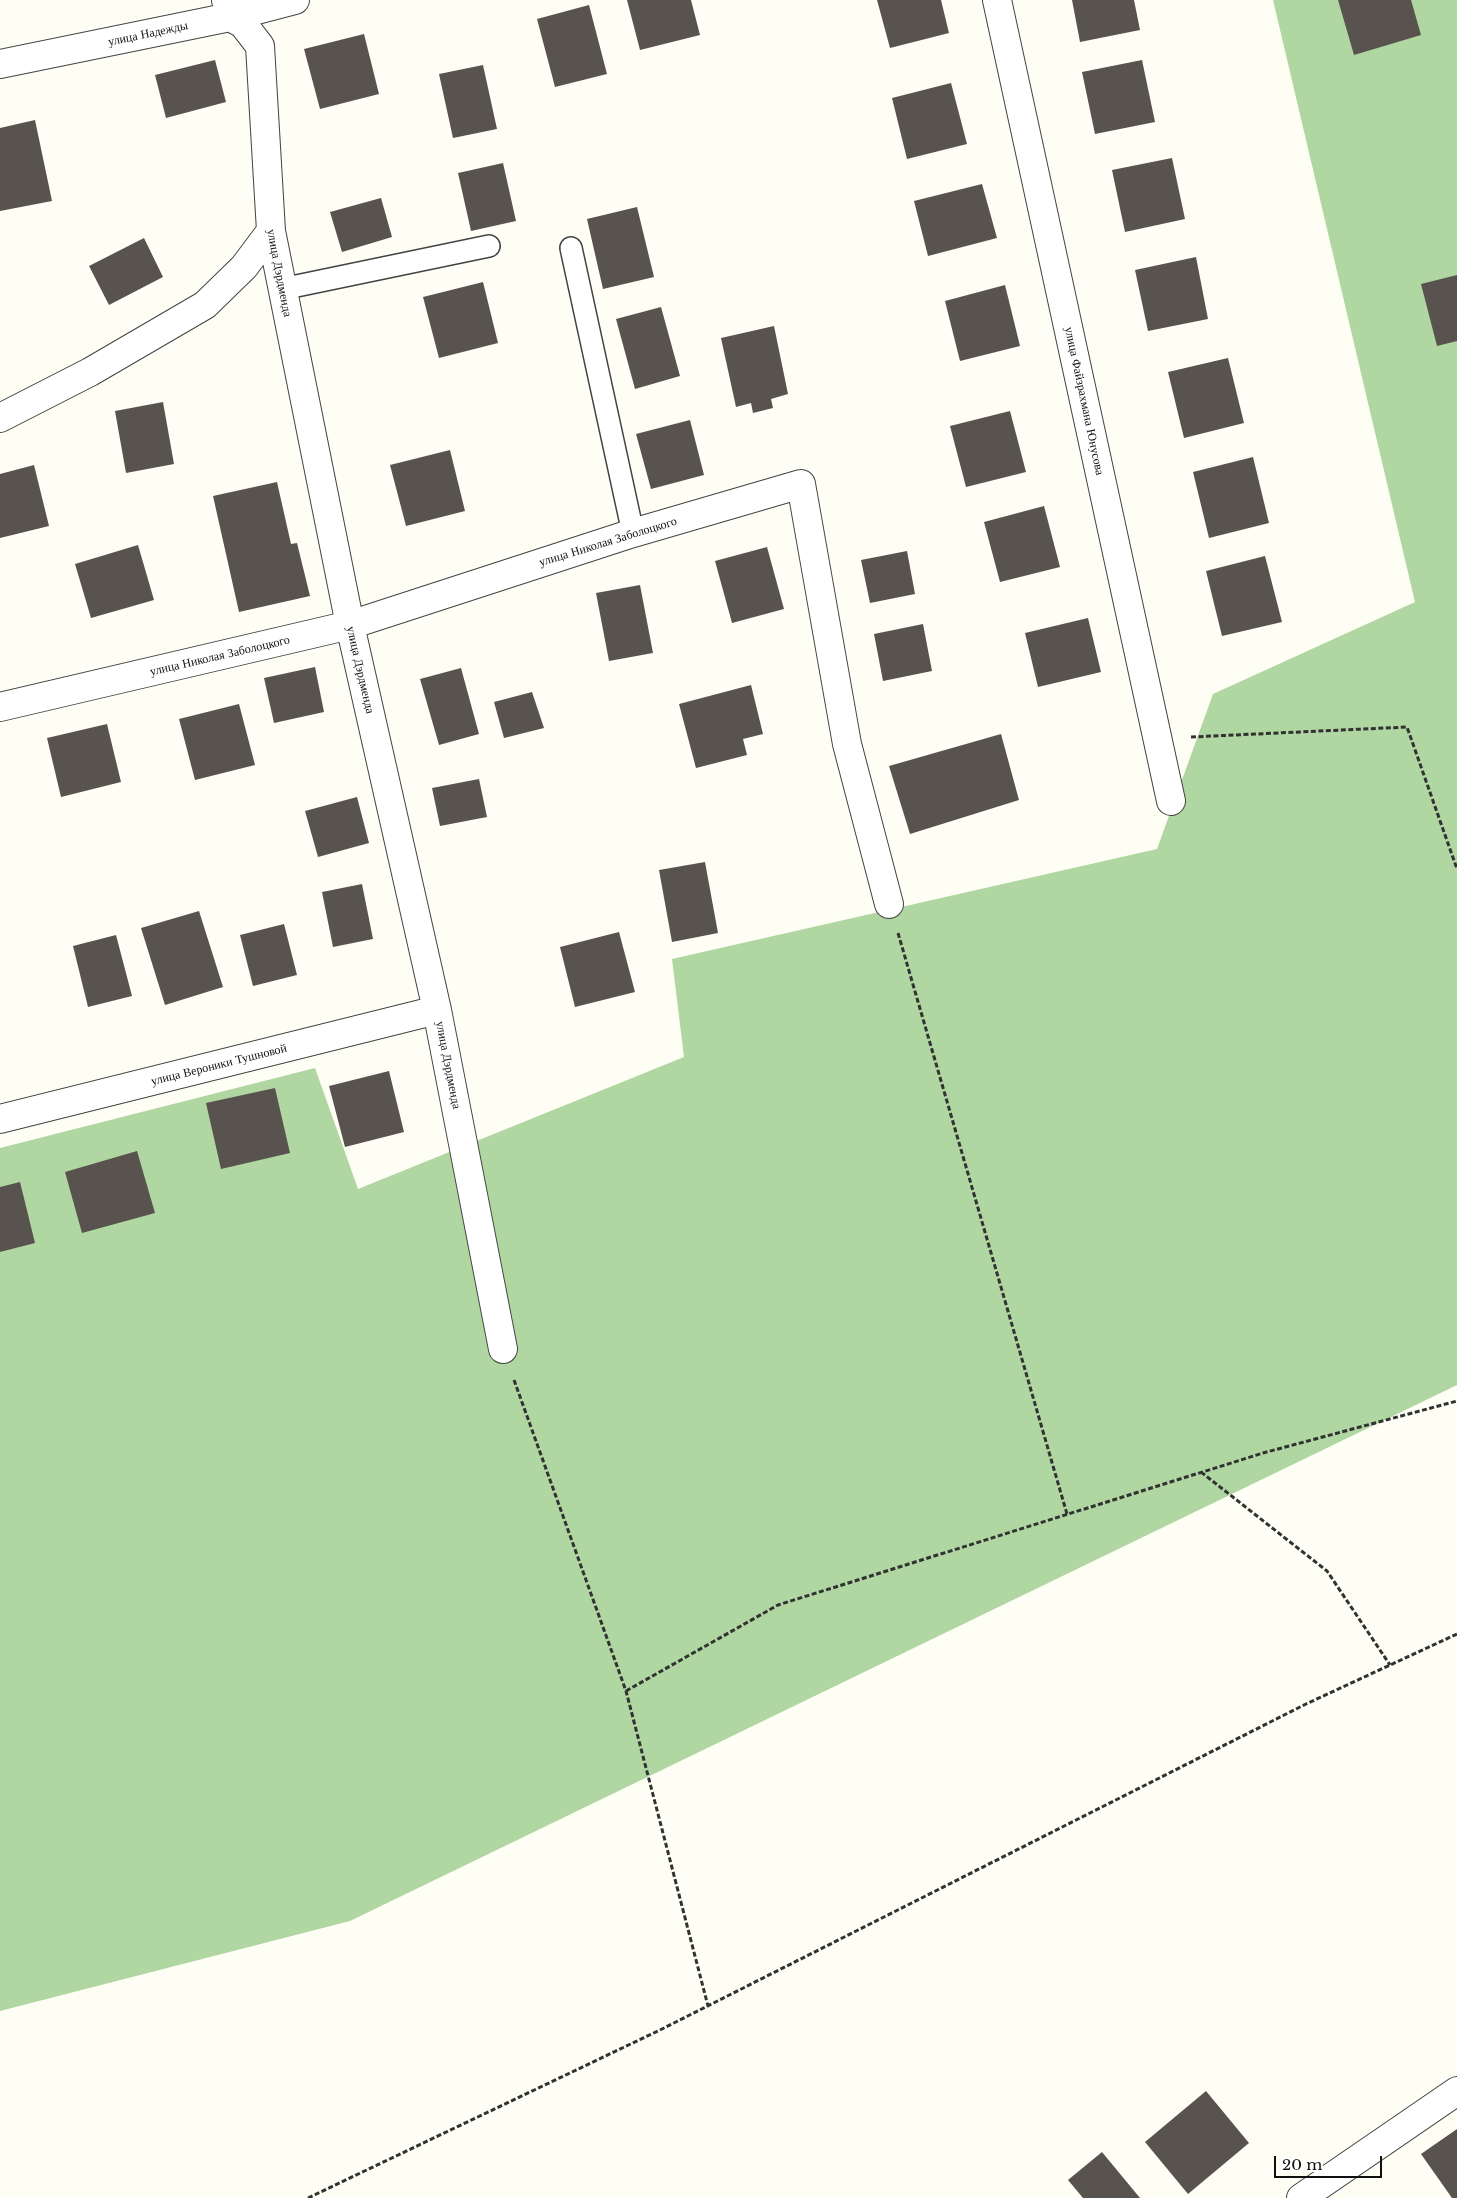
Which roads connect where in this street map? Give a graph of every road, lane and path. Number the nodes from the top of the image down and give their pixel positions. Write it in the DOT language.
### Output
graph roads {
  1 [pos="295,0"];
  2 [pos="997,0"];
  3 [pos="228,8"];
  4 [pos="0,64"];
  5 [pos="270,231"];
  6 [pos="490,246"];
  7 [pos="571,248"];
  8 [pos="282,289"];
  9 [pos="0,418"];
  10 [pos="633,533"];
  11 [pos="350,625"];
  12 [pos="0,707"];
  13 [pos="1157,739"];
  14 [pos="1171,801"];
  15 [pos="1457,869"];
  16 [pos="889,904"];
  17 [pos="437,1010"];
  18 [pos="0,1119"];
  19 [pos="503,1349"];
  20 [pos="1457,1401"];
  21 [pos="1202,1472"];
  22 [pos="1067,1514"];
  23 [pos="1457,1634"];
  24 [pos="1390,1665"];
  25 [pos="626,1691"];
  26 [pos="708,2006"];
  27 [pos="1457,2091"];
  28 [pos="308,2198"];
  29 [pos="1301,2198"];
  1 -- 3 [label="street, улица Надежды"];
  2 -- 13 [label="street, улица Файзрахмана Юнусова"];
  3 -- 4 [label="street, улица Надежды"];
  3 -- 5 [label="street, улица Дэрдменда"];
  5 -- 8 [label="street, улица Дэрдменда"];
  5 -- 9 [label="street"];
  6 -- 8 [label="lane"];
  7 -- 10 [label="lane"];
  8 -- 11 [label="street, улица Дэрдменда"];
  10 -- 11 [label="street, улица Николая Заболоцкого"];
  10 -- 16 [label="street, улица Николая Заболоцкого"];
  11 -- 12 [label="street, улица Николая Заболоцкого"];
  11 -- 17 [label="street, улица Дэрдменда"];
  13 -- 14 [label="street, улица Файзрахмана Юнусова"];
  13 -- 15 [label="path"];
  16 -- 22 [label="path"];
  17 -- 18 [label="street, улица Вероники Тушновой"];
  17 -- 19 [label="street, улица Дэрдменда"];
  19 -- 25 [label="path"];
  20 -- 21 [label="path"];
  21 -- 22 [label="path"];
  21 -- 24 [label="path"];
  22 -- 25 [label="path"];
  23 -- 24 [label="path"];
  24 -- 26 [label="path"];
  25 -- 26 [label="path"];
  26 -- 28 [label="path"];
  27 -- 29 [label="street"];
}
